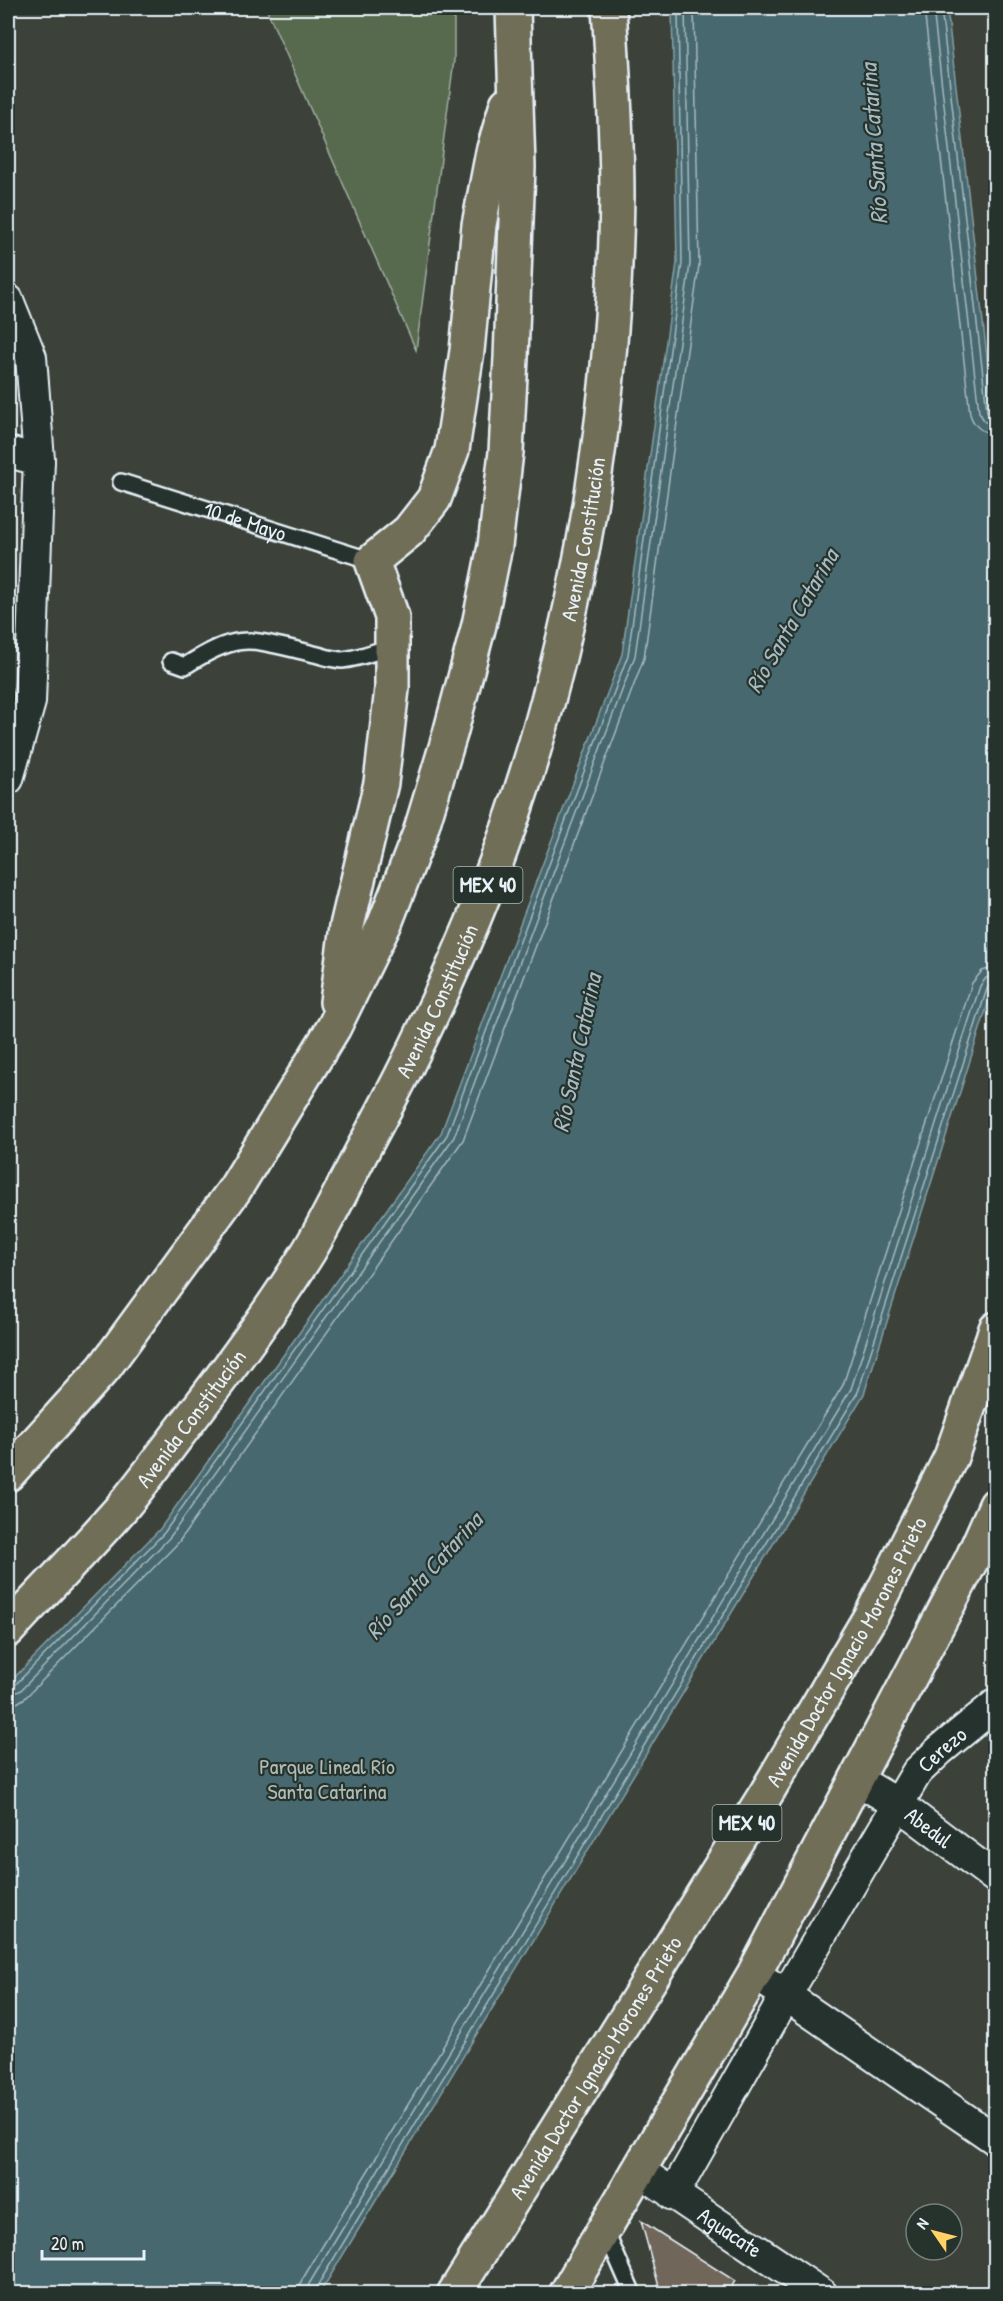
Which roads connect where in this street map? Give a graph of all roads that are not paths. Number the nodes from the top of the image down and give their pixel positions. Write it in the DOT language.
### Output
graph roads {
  1 [pos="513,8"];
  2 [pos="609,8"];
  3 [pos="516,73"];
  4 [pos="8,300"];
  5 [pos="8,452"];
  6 [pos="39,460"];
  7 [pos="121,482"];
  8 [pos="372,561"];
  9 [pos="391,647"];
  10 [pos="171,661"];
  11 [pos="8,779"];
  12 [pos="334,1027"];
  13 [pos="996,1329"];
  14 [pos="8,1474"];
  15 [pos="996,1505"];
  16 [pos="8,1629"];
  17 [pos="996,1704"];
  18 [pos="857,1780"];
  19 [pos="898,1804"];
  20 [pos="996,1878"];
  21 [pos="754,1974"];
  22 [pos="786,1995"];
  23 [pos="996,2140"];
  24 [pos="638,2170"];
  25 [pos="673,2195"];
  26 [pos="604,2228"];
  27 [pos="454,2294"];
  28 [pos="566,2294"];
  29 [pos="633,2294"];
  30 [pos="822,2294"];
  1 -- 3 [label="highway"];
  2 -- 16 [label="highway, Avenida Constitución / MEX 40"];
  3 -- 8 [label="highway"];
  3 -- 12 [label="highway"];
  4 -- 6 [label="street"];
  5 -- 6 [label="street"];
  6 -- 11 [label="street"];
  7 -- 8 [label="lane, 10 de Mayo"];
  8 -- 9 [label="highway"];
  9 -- 10 [label="lane"];
  9 -- 12 [label="highway"];
  12 -- 14 [label="highway"];
  13 -- 27 [label="highway, Avenida Doctor Ignacio Morones Prieto / MEX 40"];
  15 -- 18 [label="highway"];
  17 -- 19 [label="street, Cerezo"];
  18 -- 19 [label="street, Abedul"];
  18 -- 21 [label="highway"];
  19 -- 20 [label="street, Abedul"];
  19 -- 22 [label="street, Cerezo"];
  21 -- 22 [label="street"];
  21 -- 24 [label="highway"];
  22 -- 23 [label="street"];
  22 -- 25 [label="street, Cerezo"];
  24 -- 25 [label="street, Aguacate"];
  24 -- 26 [label="highway"];
  25 -- 30 [label="street, Aguacate"];
  26 -- 28 [label="highway"];
  26 -- 29 [label="lane"];
}
